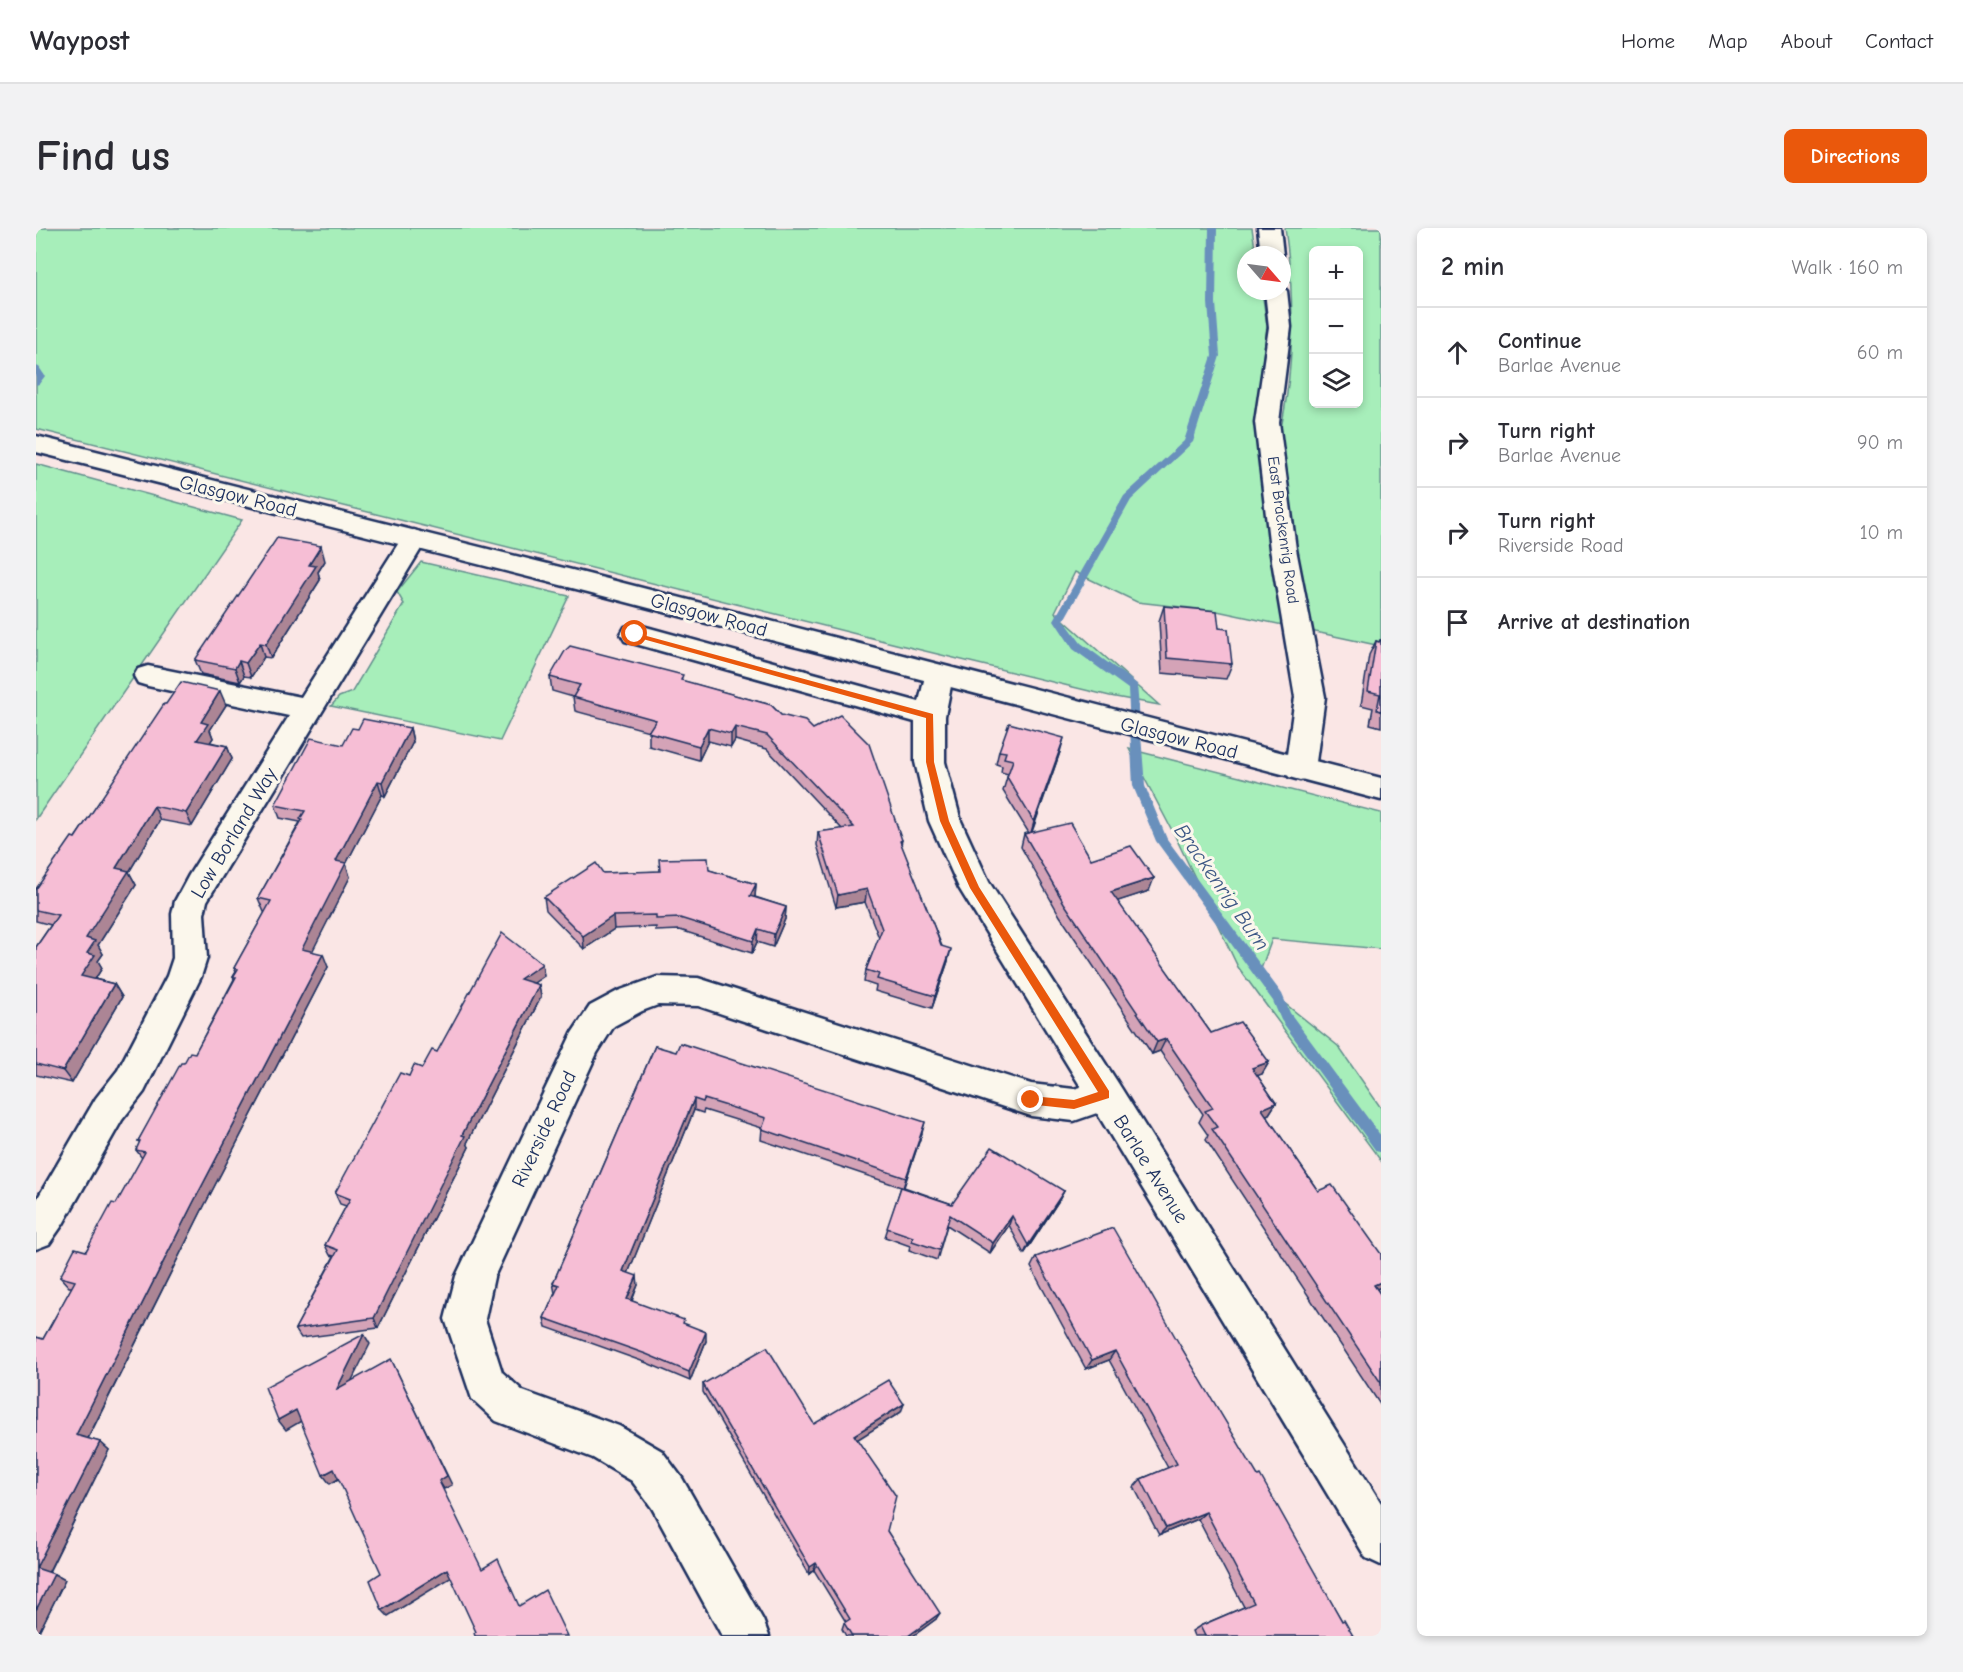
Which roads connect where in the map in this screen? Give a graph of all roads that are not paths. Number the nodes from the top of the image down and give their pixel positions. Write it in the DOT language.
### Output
graph roads {
  1 [pos="1269,228"];
  2 [pos="1271,246"];
  3 [pos="1277,300"];
  4 [pos="36,444"];
  5 [pos="414,539"];
  6 [pos="635,634"];
  7 [pos="148,676"];
  8 [pos="939,676"];
  9 [pos="308,709"];
  10 [pos="930,716"];
  11 [pos="1300,769"];
  12 [pos="1381,789"];
  13 [pos="1105,1094"];
  14 [pos="36,1231"];
  15 [pos="1381,1543"];
  16 [pos="747,1636"];
  1 -- 2 [label="street"];
  3 -- 11 [label="street, East Brackenrig Road"];
  4 -- 5 [label="street, Glasgow Road"];
  5 -- 8 [label="street, Glasgow Road"];
  5 -- 9 [label="street, Low Borland Way"];
  6 -- 10 [label="street"];
  7 -- 9 [label="street"];
  8 -- 10 [label="street, Barlae Avenue"];
  8 -- 11 [label="street, Glasgow Road"];
  9 -- 14 [label="street, Low Borland Way"];
  10 -- 13 [label="street, Barlae Avenue"];
  11 -- 12 [label="street, Glasgow Road"];
  13 -- 15 [label="street, Barlae Avenue"];
  13 -- 16 [label="street, Riverside Road"];
}
